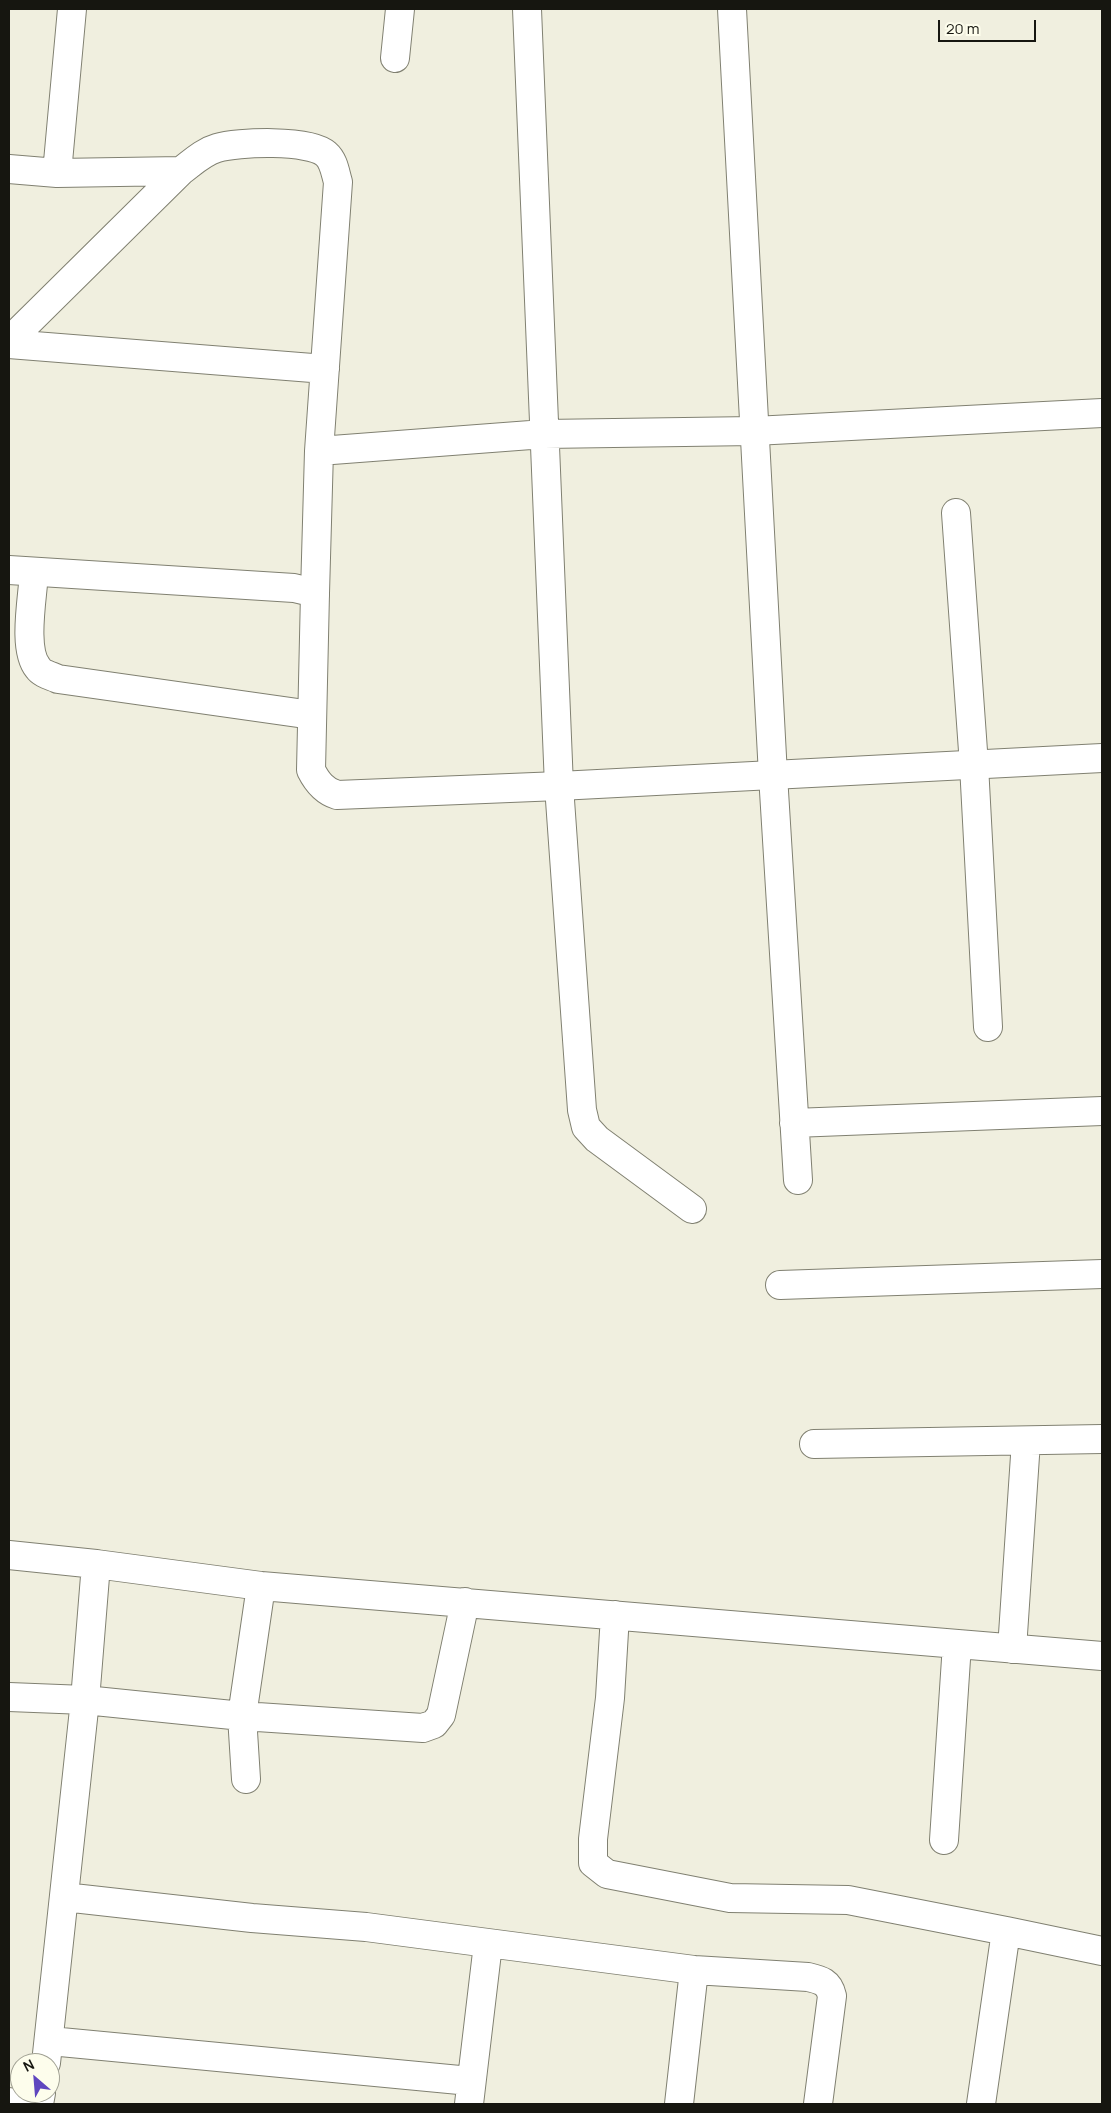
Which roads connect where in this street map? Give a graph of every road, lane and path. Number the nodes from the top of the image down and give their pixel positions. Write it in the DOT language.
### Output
graph roads {
  1 [pos="72,9"];
  2 [pos="400,9"];
  3 [pos="527,9"];
  4 [pos="732,9"];
  5 [pos="395,58"];
  6 [pos="9,169"];
  7 [pos="182,171"];
  8 [pos="57,173"];
  9 [pos="9,342"];
  10 [pos="325,369"];
  11 [pos="1102,413"];
  12 [pos="754,431"];
  13 [pos="544,434"];
  14 [pos="319,451"];
  15 [pos="956,514"];
  16 [pos="21,571"];
  17 [pos="315,593"];
  18 [pos="312,715"];
  19 [pos="1102,758"];
  20 [pos="974,765"];
  21 [pos="772,775"];
  22 [pos="559,786"];
  23 [pos="988,1027"];
  24 [pos="1102,1111"];
  25 [pos="794,1123"];
  26 [pos="798,1180"];
  27 [pos="692,1209"];
  28 [pos="1102,1274"];
  29 [pos="780,1285"];
  30 [pos="1102,1440"];
  31 [pos="1026,1441"];
  32 [pos="814,1444"];
  33 [pos="9,1555"];
  34 [pos="96,1564"];
  35 [pos="261,1586"];
  36 [pos="465,1602"];
  37 [pos="614,1615"];
  38 [pos="957,1644"];
  39 [pos="1012,1649"];
  40 [pos="1102,1656"];
  41 [pos="9,1697"];
  42 [pos="85,1700"];
  43 [pos="242,1716"];
  44 [pos="246,1780"];
  45 [pos="944,1840"];
  46 [pos="64,1898"];
  47 [pos="1006,1931"];
  48 [pos="488,1944"];
  49 [pos="1102,1951"];
  50 [pos="694,1970"];
  51 [pos="48,2052"];
  52 [pos="470,2092"];
  53 [pos="9,2102"];
  54 [pos="22,2104"];
  55 [pos="679,2104"];
  56 [pos="818,2104"];
  57 [pos="981,2104"];
  1 -- 8 [label="street"];
  2 -- 5 [label="street"];
  3 -- 13 [label="street"];
  4 -- 12 [label="street"];
  6 -- 8 [label="street"];
  7 -- 8 [label="street"];
  7 -- 9 [label="street"];
  7 -- 10 [label="street"];
  9 -- 10 [label="street"];
  10 -- 14 [label="street"];
  11 -- 12 [label="street"];
  12 -- 13 [label="street"];
  12 -- 21 [label="street"];
  13 -- 14 [label="street"];
  13 -- 22 [label="street"];
  14 -- 17 [label="street"];
  15 -- 20 [label="street"];
  16 -- 17 [label="street"];
  16 -- 18 [label="street"];
  17 -- 18 [label="street"];
  18 -- 22 [label="street"];
  19 -- 20 [label="street"];
  20 -- 21 [label="street"];
  20 -- 23 [label="street"];
  21 -- 22 [label="street"];
  21 -- 25 [label="street"];
  22 -- 27 [label="street"];
  24 -- 25 [label="street"];
  25 -- 26 [label="street"];
  28 -- 29 [label="street"];
  30 -- 31 [label="street"];
  31 -- 32 [label="street"];
  31 -- 39 [label="street"];
  33 -- 34 [label="street"];
  34 -- 35 [label="street"];
  34 -- 42 [label="street"];
  35 -- 36 [label="street"];
  35 -- 43 [label="street"];
  36 -- 37 [label="street"];
  36 -- 43 [label="street"];
  37 -- 38 [label="street"];
  37 -- 47 [label="street"];
  38 -- 39 [label="street"];
  38 -- 45 [label="street"];
  39 -- 40 [label="street"];
  41 -- 42 [label="street"];
  42 -- 43 [label="street"];
  42 -- 46 [label="street"];
  43 -- 44 [label="street"];
  46 -- 48 [label="street"];
  46 -- 51 [label="street"];
  47 -- 49 [label="street"];
  47 -- 57 [label="street"];
  48 -- 50 [label="street"];
  48 -- 52 [label="street"];
  50 -- 55 [label="street"];
  50 -- 56 [label="street"];
  51 -- 52 [label="street"];
  53 -- 54 [label="street"];
}
